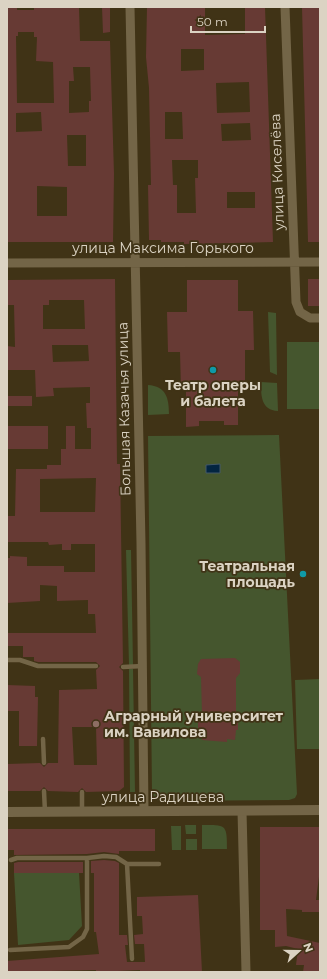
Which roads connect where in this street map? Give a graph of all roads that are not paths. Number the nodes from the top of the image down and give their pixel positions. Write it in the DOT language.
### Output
graph roads {
  1 [pos="130,7"];
  2 [pos="285,7"];
  3 [pos="294,262"];
  4 [pos="320,262"];
  5 [pos="7,263"];
  6 [pos="135,263"];
  7 [pos="320,318"];
  8 [pos="7,660"];
  9 [pos="96,666"];
  10 [pos="143,666"];
  11 [pos="123,667"];
  12 [pos="44,739"];
  13 [pos="44,764"];
  14 [pos="44,791"];
  15 [pos="82,792"];
  16 [pos="320,810"];
  17 [pos="82,811"];
  18 [pos="144,811"];
  19 [pos="242,811"];
  20 [pos="7,812"];
  21 [pos="45,812"];
  22 [pos="87,858"];
  23 [pos="11,860"];
  24 [pos="127,864"];
  25 [pos="159,864"];
  26 [pos="10,950"];
  27 [pos="132,959"];
  28 [pos="246,972"];
  1 -- 6 [label="street, Большая Казачья улица"];
  2 -- 3 [label="street, улица Киселёва"];
  3 -- 4 [label="street, улица Максима Горького"];
  3 -- 6 [label="street, улица Максима Горького"];
  3 -- 7 [label="street, улица Киселёва"];
  5 -- 6 [label="street, улица Максима Горького"];
  6 -- 10 [label="street, Большая Казачья улица"];
  8 -- 9 [label="lane"];
  10 -- 11 [label="lane"];
  10 -- 18 [label="street, Большая Казачья улица"];
  12 -- 13 [label="lane"];
  14 -- 21 [label="lane"];
  15 -- 17 [label="lane"];
  16 -- 19 [label="street, улица Радищева"];
  17 -- 18 [label="street, улица Радищева"];
  17 -- 21 [label="street, улица Радищева"];
  18 -- 19 [label="street, улица Радищева"];
  19 -- 28 [label="street"];
  20 -- 21 [label="street, улица Радищева"];
  22 -- 23 [label="lane"];
  22 -- 24 [label="lane"];
  22 -- 26 [label="lane"];
  24 -- 25 [label="lane"];
  24 -- 27 [label="lane"];
}
